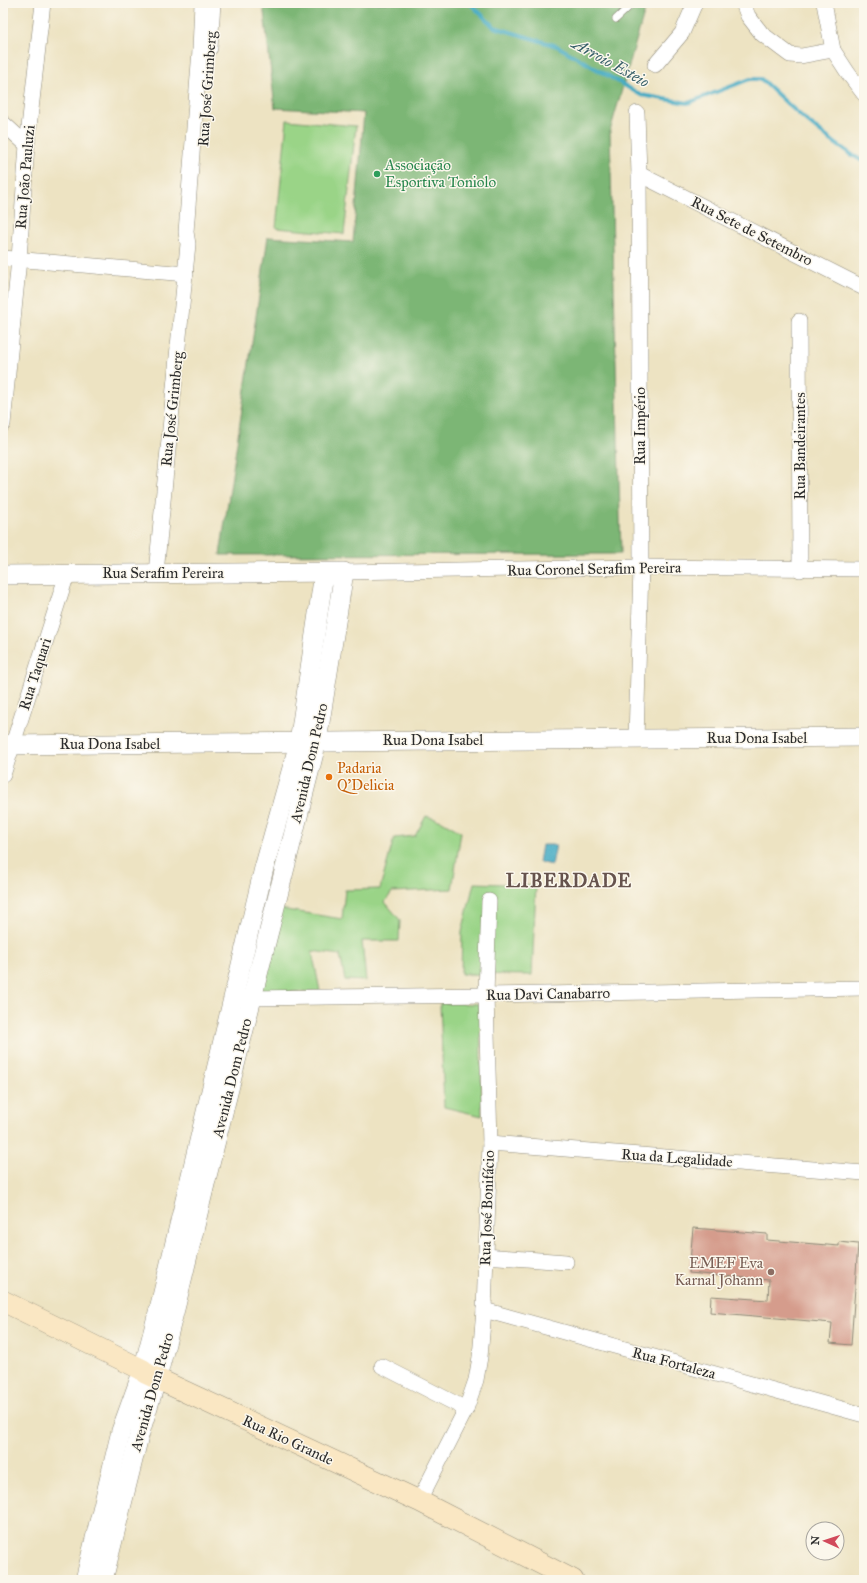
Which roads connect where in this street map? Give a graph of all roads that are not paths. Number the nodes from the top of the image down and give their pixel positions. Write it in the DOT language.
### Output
graph roads {
  1 [pos="43,3"];
  2 [pos="202,3"];
  3 [pos="213,3"];
  4 [pos="633,3"];
  5 [pos="695,3"];
  6 [pos="743,3"];
  7 [pos="824,3"];
  8 [pos="616,19"];
  9 [pos="833,50"];
  10 [pos="655,64"];
  11 [pos="864,94"];
  12 [pos="636,113"];
  13 [pos="3,123"];
  14 [pos="27,145"];
  15 [pos="639,174"];
  16 [pos="188,244"];
  17 [pos="3,258"];
  18 [pos="19,259"];
  19 [pos="186,274"];
  20 [pos="864,288"];
  21 [pos="799,322"];
  22 [pos="3,424"];
  23 [pos="641,567"];
  24 [pos="864,569"];
  25 [pos="800,570"];
  26 [pos="344,572"];
  27 [pos="156,573"];
  28 [pos="324,573"];
  29 [pos="67,574"];
  30 [pos="3,575"];
  31 [pos="864,737"];
  32 [pos="636,739"];
  33 [pos="308,742"];
  34 [pos="8,745"];
  35 [pos="3,775"];
  36 [pos="291,806"];
  37 [pos="264,868"];
  38 [pos="283,872"];
  39 [pos="490,901"];
  40 [pos="258,936"];
  41 [pos="864,988"];
  42 [pos="486,995"];
  43 [pos="233,998"];
  44 [pos="252,998"];
  45 [pos="231,1047"];
  46 [pos="490,1144"];
  47 [pos="864,1172"];
  48 [pos="485,1256"];
  49 [pos="566,1262"];
  50 [pos="3,1301"];
  51 [pos="484,1310"];
  52 [pos="382,1366"];
  53 [pos="150,1374"];
  54 [pos="466,1409"];
  55 [pos="864,1415"];
  56 [pos="419,1501"];
  57 [pos="100,1568"];
  58 [pos="85,1580"];
  59 [pos="573,1580"];
  1 -- 14 [label="street, Rua João Pauluzi"];
  2 -- 16 [label="street, Rua José Grimberg"];
  3 -- 16 [label="street, Rua José Grimberg"];
  4 -- 8 [label="lane"];
  5 -- 10 [label="street"];
  6 -- 9 [label="street"];
  7 -- 9 [label="street"];
  9 -- 11 [label="street"];
  12 -- 15 [label="street, Rua Império"];
  13 -- 14 [label="street"];
  14 -- 18 [label="street, Rua João Pauluzi"];
  15 -- 20 [label="street, Rua Sete de Setembro"];
  15 -- 23 [label="street, Rua Império"];
  16 -- 19 [label="street, Rua José Grimberg"];
  17 -- 18 [label="street"];
  18 -- 19 [label="street"];
  18 -- 22 [label="street, Rua João Pauluzi"];
  19 -- 27 [label="street, Rua José Grimberg"];
  21 -- 25 [label="street, Rua Bandeirantes"];
  23 -- 25 [label="street, Rua Coronel Serafim Pereira"];
  23 -- 26 [label="street, Rua Coronel Serafim Pereira"];
  23 -- 32 [label="street, Rua Império"];
  24 -- 25 [label="street, Rua Coronel Serafim Pereira"];
  26 -- 28 [label="street, Rua Coronel Serafim Pereira"];
  26 -- 33 [label="street, Avenida Dom Pedro"];
  27 -- 28 [label="street, Rua Serafim Pereira"];
  27 -- 29 [label="street, Rua Serafim Pereira"];
  28 -- 33 [label="street, Avenida Dom Pedro"];
  29 -- 30 [label="street, Rua Serafim Pereira"];
  29 -- 34 [label="street, Rua Taquari"];
  31 -- 32 [label="street, Rua Dona Isabel"];
  32 -- 33 [label="street, Rua Dona Isabel"];
  33 -- 34 [label="street, Rua Dona Isabel"];
  33 -- 36 [label="street, Avenida Dom Pedro"];
  34 -- 35 [label="street, Rua Taquari"];
  36 -- 37 [label="street, Avenida Dom Pedro"];
  36 -- 38 [label="street, Avenida Dom Pedro"];
  37 -- 38 [label="street"];
  37 -- 40 [label="street, Avenida Dom Pedro"];
  38 -- 40 [label="street, Avenida Dom Pedro"];
  39 -- 42 [label="street, Rua José Bonifácio"];
  40 -- 43 [label="street, Avenida Dom Pedro"];
  40 -- 44 [label="street, Avenida Dom Pedro"];
  41 -- 42 [label="street, Rua Davi Canabarro"];
  42 -- 44 [label="street, Rua Davi Canabarro"];
  42 -- 46 [label="street, Rua José Bonifácio"];
  43 -- 44 [label="street, Rua Davi Canabarro"];
  43 -- 45 [label="street, Avenida Dom Pedro"];
  44 -- 45 [label="street, Avenida Dom Pedro"];
  45 -- 53 [label="street, Avenida Dom Pedro"];
  46 -- 47 [label="street, Rua da Legalidade"];
  46 -- 48 [label="street, Rua José Bonifácio"];
  48 -- 49 [label="street"];
  48 -- 51 [label="street, Rua José Bonifácio"];
  50 -- 53 [label="main road, Rua Rio Grande"];
  51 -- 54 [label="street, Rua José Bonifácio"];
  51 -- 55 [label="street, Rua Fortaleza"];
  52 -- 54 [label="street"];
  53 -- 56 [label="main road, Rua Rio Grande"];
  53 -- 57 [label="street, Avenida Dom Pedro"];
  54 -- 56 [label="street, Rua José Bonifácio"];
  56 -- 59 [label="main road, Rua Rio Grande"];
  57 -- 58 [label="street, Avenida Dom Pedro"];
}
